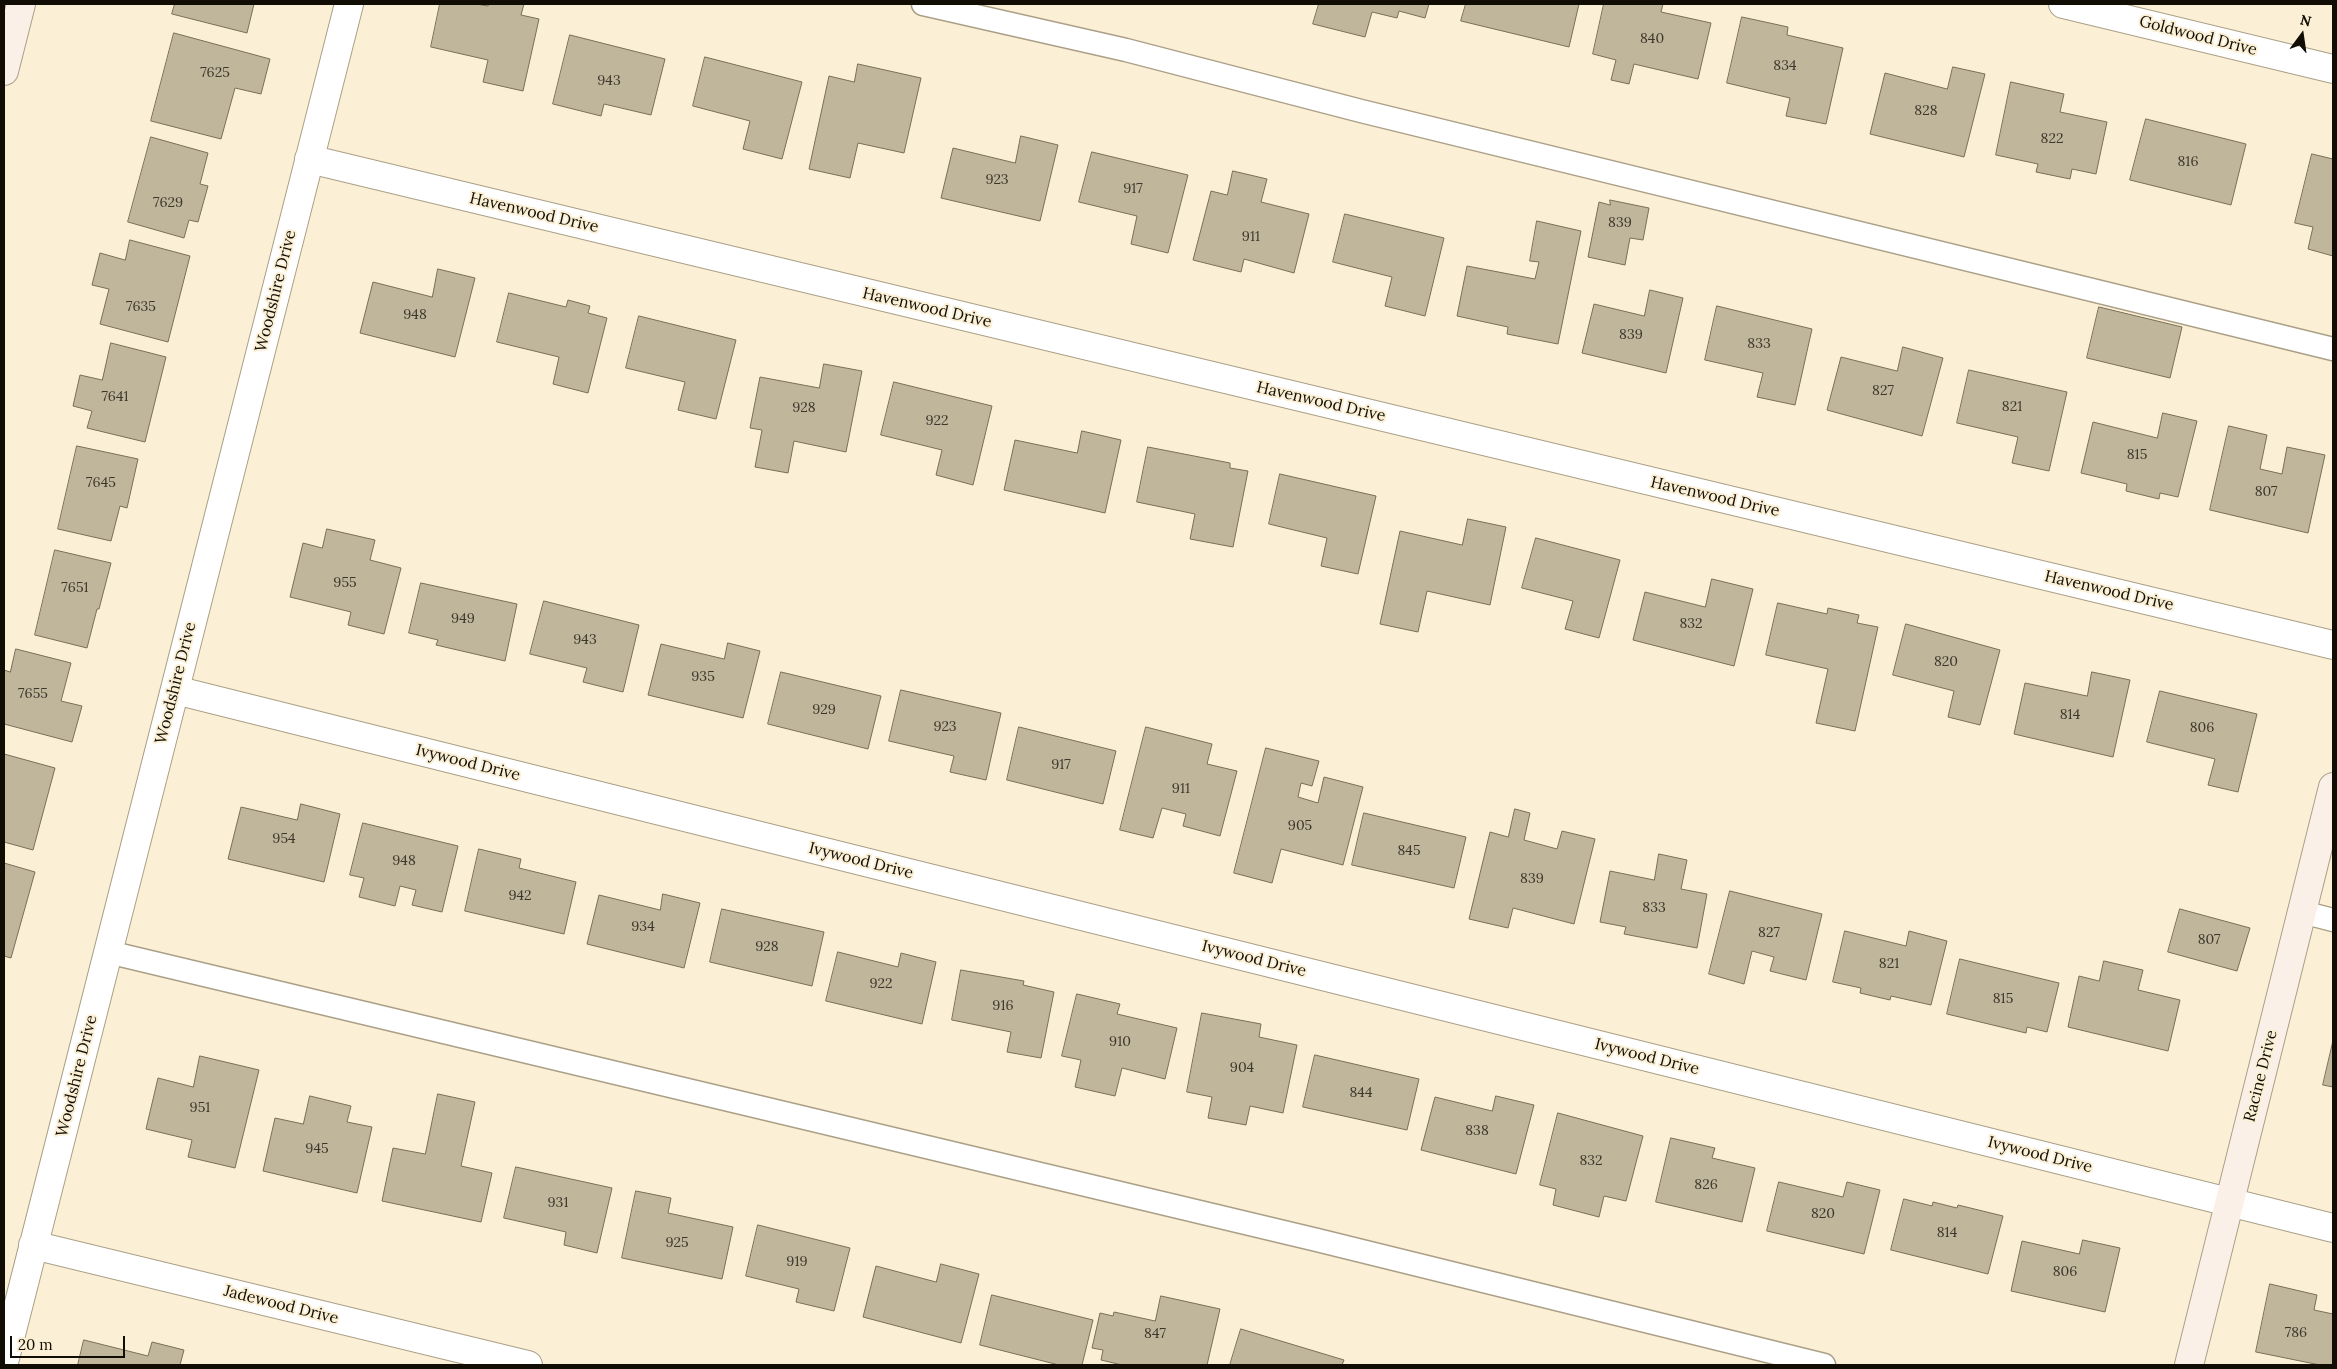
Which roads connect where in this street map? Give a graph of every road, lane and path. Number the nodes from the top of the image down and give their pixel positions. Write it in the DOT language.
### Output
graph roads {
  1 [pos="21,4"];
  2 [pos="349,4"];
  3 [pos="923,4"];
  4 [pos="2063,4"];
  5 [pos="2333,69"];
  6 [pos="4,71"];
  7 [pos="309,160"];
  8 [pos="2333,348"];
  9 [pos="2333,645"];
  10 [pos="175,690"];
  11 [pos="2333,787"];
  12 [pos="2302,912"];
  13 [pos="2333,920"];
  14 [pos="108,952"];
  15 [pos="2229,1202"];
  16 [pos="2333,1228"];
  17 [pos="34,1245"];
  18 [pos="4,1362"];
  19 [pos="528,1365"];
  20 [pos="1824,1365"];
  21 [pos="2189,1365"];
  1 -- 6 [label="street"];
  2 -- 7 [label="street, Woodshire Drive"];
  3 -- 8 [label="lane"];
  4 -- 5 [label="street, Goldwood Drive"];
  7 -- 9 [label="street, Havenwood Drive"];
  7 -- 10 [label="street, Woodshire Drive"];
  10 -- 14 [label="street, Woodshire Drive"];
  10 -- 15 [label="street, Ivywood Drive"];
  11 -- 12 [label="street, Racine Drive"];
  12 -- 13 [label="lane"];
  12 -- 15 [label="street, Racine Drive"];
  14 -- 17 [label="street, Woodshire Drive"];
  14 -- 20 [label="lane"];
  15 -- 16 [label="street, Ivywood Drive"];
  15 -- 21 [label="street, Racine Drive"];
  17 -- 18 [label="street, Woodshire Drive"];
  17 -- 19 [label="street, Jadewood Drive"];
}
